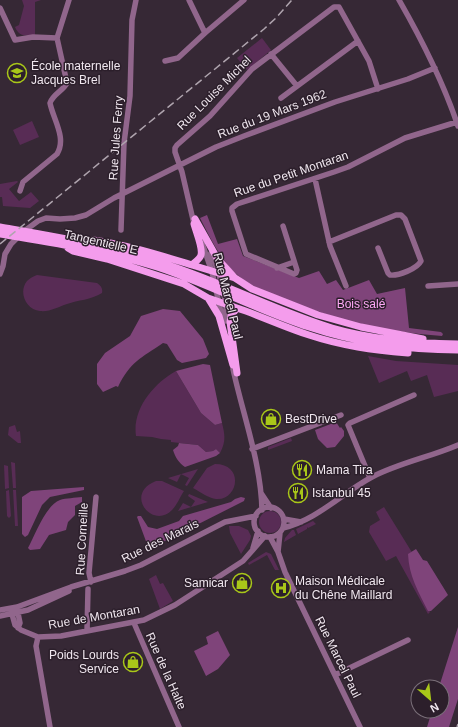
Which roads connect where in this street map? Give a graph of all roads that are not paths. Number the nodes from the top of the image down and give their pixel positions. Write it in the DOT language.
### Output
graph roads {
  1 [pos="68,0"];
  2 [pos="136,0"];
  3 [pos="189,0"];
  4 [pos="244,0"];
  5 [pos="399,0"];
  6 [pos="0,8"];
  7 [pos="205,33"];
  8 [pos="56,38"];
  9 [pos="358,41"];
  10 [pos="271,54"];
  11 [pos="166,61"];
  12 [pos="434,68"];
  13 [pos="297,86"];
  14 [pos="378,89"];
  15 [pos="281,98"];
  16 [pos="457,124"];
  17 [pos="179,165"];
  18 [pos="315,179"];
  19 [pos="20,191"];
  20 [pos="123,194"];
  21 [pos="191,208"];
  22 [pos="195,221"];
  23 [pos="282,226"];
  24 [pos="1,230"];
  25 [pos="121,230"];
  26 [pos="39,233"];
  27 [pos="329,242"];
  28 [pos="62,244"];
  29 [pos="378,248"];
  30 [pos="294,262"];
  31 [pos="192,265"];
  32 [pos="277,268"];
  33 [pos="216,273"];
  34 [pos="0,274"];
  35 [pos="235,278"];
  36 [pos="458,284"];
  37 [pos="346,286"];
  38 [pos="428,286"];
  39 [pos="235,295"];
  40 [pos="208,298"];
  41 [pos="222,303"];
  42 [pos="237,308"];
  43 [pos="458,346"];
  44 [pos="458,354"];
  45 [pos="233,365"];
  46 [pos="237,373"];
  47 [pos="239,388"];
  48 [pos="414,395"];
  49 [pos="341,415"];
  50 [pos="458,445"];
  51 [pos="252,449"];
  52 [pos="370,478"];
  53 [pos="261,493"];
  54 [pos="96,497"];
  55 [pos="271,508"];
  56 [pos="262,510"];
  57 [pos="256,516"];
  58 [pos="241,519"];
  59 [pos="284,519"];
  60 [pos="301,522"];
  61 [pos="256,528"];
  62 [pos="281,530"];
  63 [pos="268,537"];
  64 [pos="252,551"];
  65 [pos="278,552"];
  66 [pos="89,584"];
  67 [pos="0,610"];
  68 [pos="18,612"];
  69 [pos="12,614"];
  70 [pos="0,616"];
  71 [pos="134,623"];
  72 [pos="18,628"];
  73 [pos="87,631"];
  74 [pos="38,637"];
  75 [pos="408,640"];
  76 [pos="335,675"];
  77 [pos="50,727"];
  78 [pos="179,727"];
  79 [pos="360,727"];
  1 -- 8 [label="street"];
  2 -- 20 [label="street, Rue Jules Ferry"];
  3 -- 7 [label="street"];
  4 -- 7 [label="street"];
  5 -- 12 [label="street"];
  6 -- 8 [label="street"];
  7 -- 11 [label="street"];
  8 -- 19 [label="street"];
  9 -- 10 [label="street, Rue Louise Michel"];
  9 -- 13 [label="street"];
  9 -- 14 [label="street"];
  10 -- 13 [label="street"];
  10 -- 17 [label="street, Rue Louise Michel"];
  12 -- 14 [label="street, Rue du 19 Mars 1962"];
  12 -- 16 [label="street"];
  13 -- 15 [label="street"];
  14 -- 17 [label="street, Rue du 19 Mars 1962"];
  16 -- 18 [label="street, Rue du Petit Montaran"];
  17 -- 20 [label="street, Rue du 19 Mars 1962"];
  17 -- 21 [label="street, Rue Louise Michel"];
  18 -- 27 [label="street"];
  18 -- 32 [label="street, Rue du Petit Montaran"];
  20 -- 25 [label="street, Rue Jules Ferry"];
  20 -- 34 [label="street, Rue du 19 Mars 1962"];
  21 -- 22 [label="street, Rue Marcel Paul"];
  22 -- 31 [label="main road"];
  22 -- 33 [label="street, Rue Marcel Paul"];
  22 -- 35 [label="main road"];
  23 -- 30 [label="street"];
  24 -- 26 [label="main road, Tangentielle E"];
  24 -- 28 [label="main road, Tangentielle E"];
  26 -- 31 [label="main road"];
  26 -- 39 [label="main road"];
  27 -- 29 [label="street"];
  27 -- 37 [label="street"];
  28 -- 39 [label="main road, Tangentielle E"];
  28 -- 40 [label="main road"];
  30 -- 32 [label="street"];
  30 -- 32 [label="street, Rue du Petit Montaran"];
  31 -- 33 [label="main road"];
  33 -- 35 [label="main road"];
  33 -- 41 [label="street, Rue Marcel Paul"];
  35 -- 43 [label="main road"];
  36 -- 38 [label="street"];
  39 -- 43 [label="main road"];
  40 -- 41 [label="main road"];
  40 -- 45 [label="main road"];
  41 -- 42 [label="main road"];
  41 -- 45 [label="street, Rue Marcel Paul"];
  41 -- 46 [label="street, Rue Marcel Paul"];
  42 -- 44 [label="main road"];
  42 -- 46 [label="main road"];
  45 -- 47 [label="street, Rue Marcel Paul"];
  46 -- 47 [label="street, Rue Marcel Paul"];
  47 -- 51 [label="street, Rue Marcel Paul"];
  48 -- 52 [label="street"];
  49 -- 51 [label="street"];
  50 -- 52 [label="street, Rue de Montaran"];
  51 -- 53 [label="street, Rue Marcel Paul"];
  52 -- 60 [label="street, Rue de Montaran"];
  53 -- 55 [label="street, Rue Marcel Paul"];
  53 -- 56 [label="street, Rue Marcel Paul"];
  54 -- 66 [label="street, Rue Corneille"];
  55 -- 56 [label="street"];
  55 -- 59 [label="street"];
  56 -- 57 [label="street"];
  57 -- 58 [label="street, Rue des Marais"];
  57 -- 61 [label="street"];
  58 -- 61 [label="street"];
  58 -- 66 [label="street, Rue des Marais"];
  59 -- 60 [label="street"];
  59 -- 62 [label="street"];
  60 -- 62 [label="street, Rue de Montaran"];
  61 -- 63 [label="street"];
  61 -- 64 [label="street"];
  62 -- 63 [label="street, Rue de Montaran"];
  62 -- 65 [label="street, Rue Marcel Paul"];
  63 -- 64 [label="street, Rue de Montaran"];
  63 -- 65 [label="street, Rue Marcel Paul"];
  64 -- 71 [label="street, Rue de Montaran"];
  65 -- 76 [label="street, Rue Marcel Paul"];
  66 -- 67 [label="street, Rue des Marais"];
  66 -- 68 [label="street, Rue des Marais"];
  66 -- 73 [label="street, Rue Corneille"];
  68 -- 69 [label="street"];
  68 -- 72 [label="street"];
  69 -- 70 [label="street"];
  69 -- 72 [label="street"];
  71 -- 73 [label="street, Rue de Montaran"];
  71 -- 78 [label="street, Rue de la Halte"];
  72 -- 74 [label="street, Rue de Montaran"];
  73 -- 74 [label="street, Rue de Montaran"];
  74 -- 77 [label="street"];
  75 -- 76 [label="street"];
  76 -- 79 [label="street, Rue Marcel Paul"];
}
